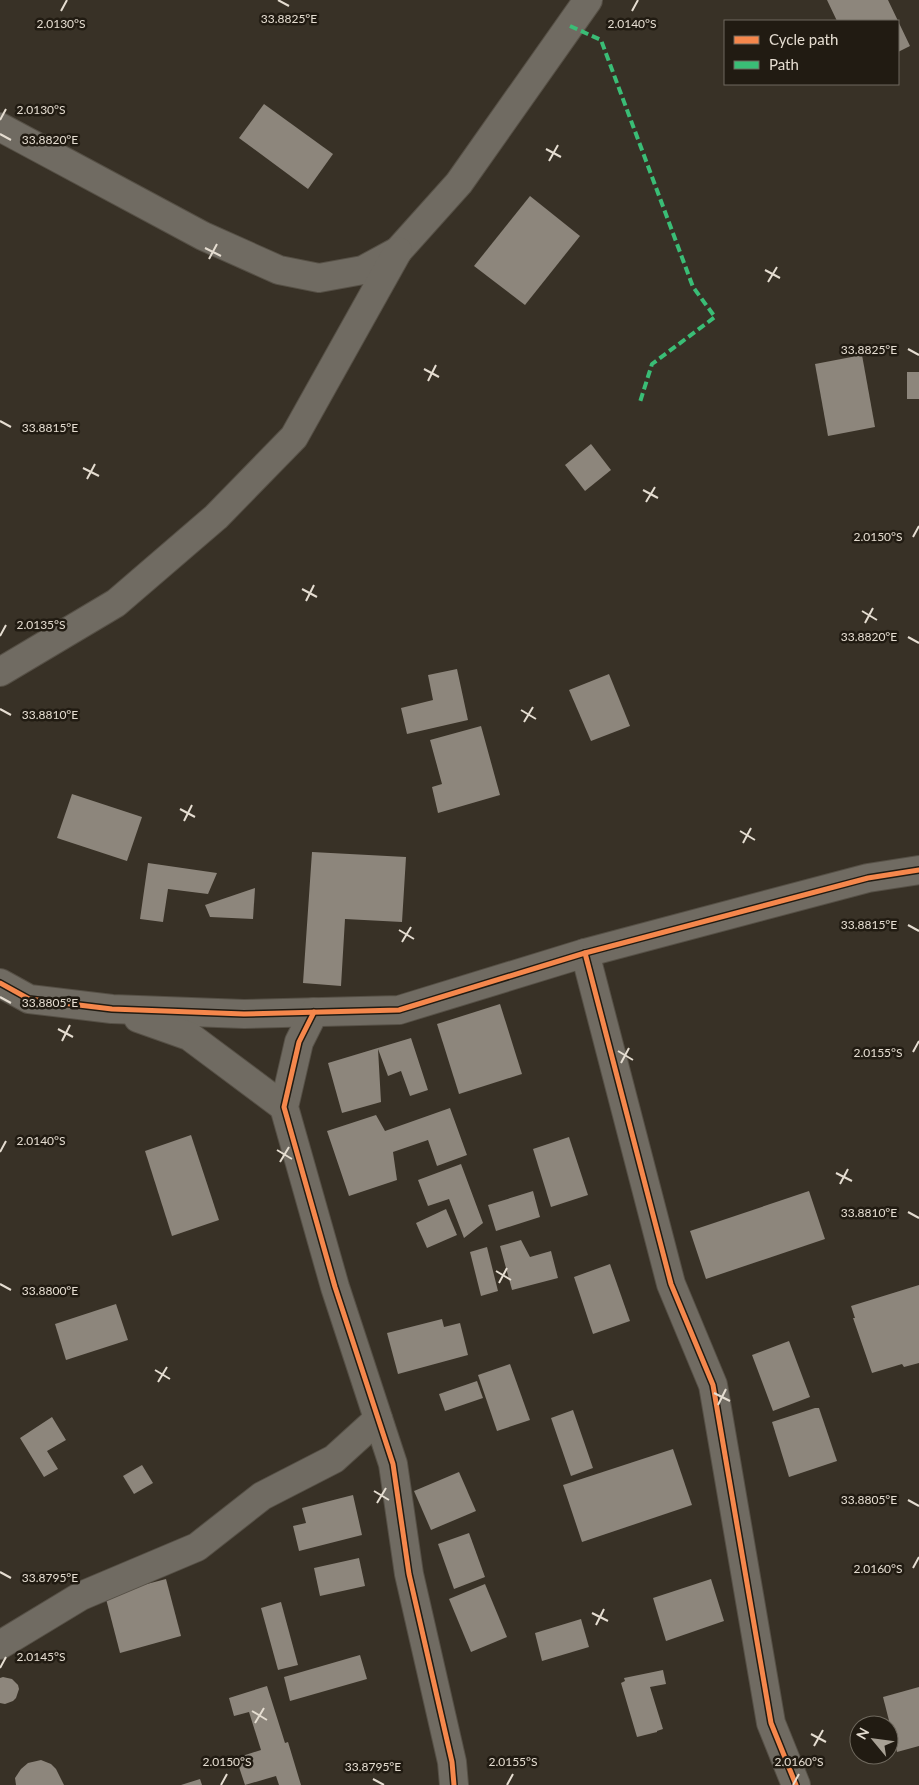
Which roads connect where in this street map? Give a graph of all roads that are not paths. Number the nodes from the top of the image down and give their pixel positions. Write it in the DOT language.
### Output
graph roads {
  1 [pos="588,0"];
  2 [pos="0,127"];
  3 [pos="398,251"];
  4 [pos="0,672"];
  5 [pos="919,870"];
  6 [pos="585,953"];
  7 [pos="0,983"];
  8 [pos="112,1009"];
  9 [pos="314,1012"];
  10 [pos="284,1107"];
  11 [pos="378,1419"];
  12 [pos="0,1645"];
  13 [pos="454,1785"];
  14 [pos="796,1785"];
  1 -- 3 [label="street"];
  2 -- 3 [label="street"];
  3 -- 4 [label="street"];
  5 -- 6 [label="street"];
  6 -- 9 [label="street"];
  6 -- 14 [label="street"];
  7 -- 8 [label="street"];
  8 -- 9 [label="street"];
  8 -- 10 [label="street"];
  9 -- 10 [label="street"];
  10 -- 11 [label="street"];
  11 -- 12 [label="street"];
  11 -- 13 [label="street"];
}
